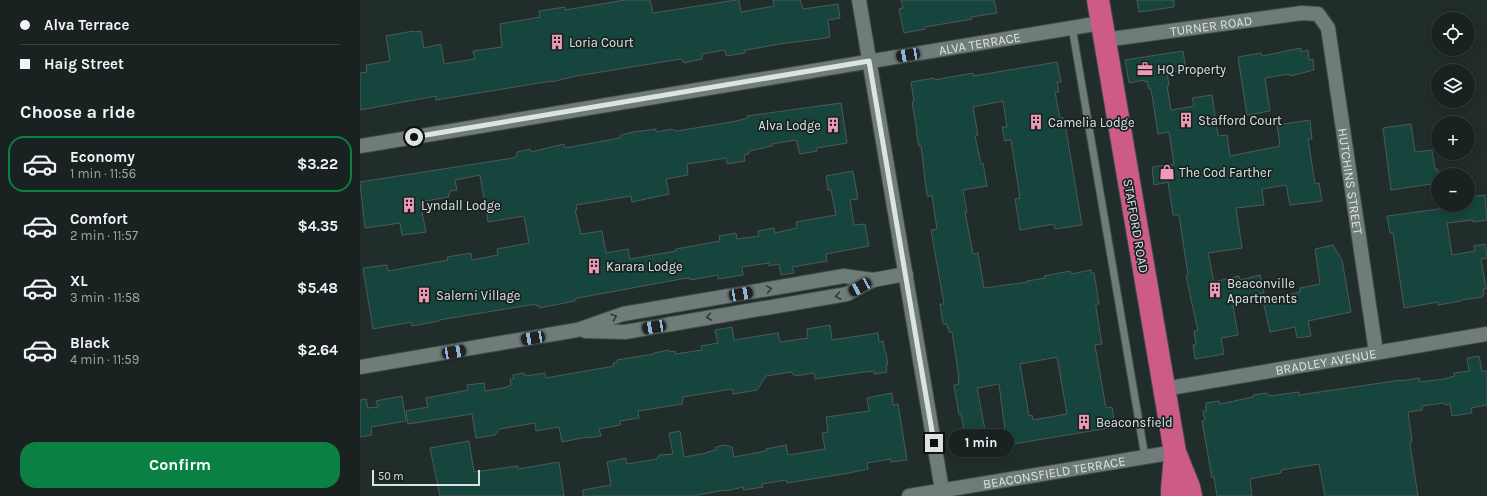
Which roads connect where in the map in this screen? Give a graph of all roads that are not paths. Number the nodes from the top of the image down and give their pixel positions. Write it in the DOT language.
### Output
graph roads {
  1 [pos="859,0"];
  2 [pos="1098,0"];
  3 [pos="1318,14"];
  4 [pos="1072,27"];
  5 [pos="1103,31"];
  6 [pos="869,61"];
  7 [pos="360,146"];
  8 [pos="906,274"];
  9 [pos="1487,334"];
  10 [pos="1376,352"];
  11 [pos="360,368"];
  12 [pos="1164,389"];
  13 [pos="1175,452"];
  14 [pos="1145,457"];
  15 [pos="942,490"];
  16 [pos="957,492"];
  17 [pos="909,496"];
  18 [pos="1172,496"];
  19 [pos="1191,496"];
  1 -- 6 [label="street"];
  2 -- 5 [label="highway, STAFFORD ROAD"];
  3 -- 5 [label="street, TURNER ROAD"];
  3 -- 10 [label="street, HUTCHINS STREET"];
  4 -- 5 [label="street, ALVA TERRACE"];
  4 -- 6 [label="street, ALVA TERRACE"];
  4 -- 14 [label="lane"];
  5 -- 12 [label="highway, STAFFORD ROAD"];
  6 -- 7 [label="street, ALVA TERRACE"];
  6 -- 8 [label="street"];
  8 -- 11 [label="street"];
  8 -- 15 [label="street"];
  9 -- 10 [label="street, BRADLEY AVENUE"];
  10 -- 12 [label="street, BRADLEY AVENUE"];
  12 -- 13 [label="highway, STAFFORD ROAD"];
  13 -- 14 [label="street, BEACONSFIELD TERRACE"];
  13 -- 18 [label="highway, STAFFORD ROAD"];
  13 -- 19 [label="highway, STAFFORD ROAD"];
  14 -- 16 [label="street, BEACONSFIELD TERRACE"];
  15 -- 16 [label="street, BEACONSFIELD TERRACE"];
  15 -- 17 [label="street, BEACONSFIELD TERRACE"];
}
